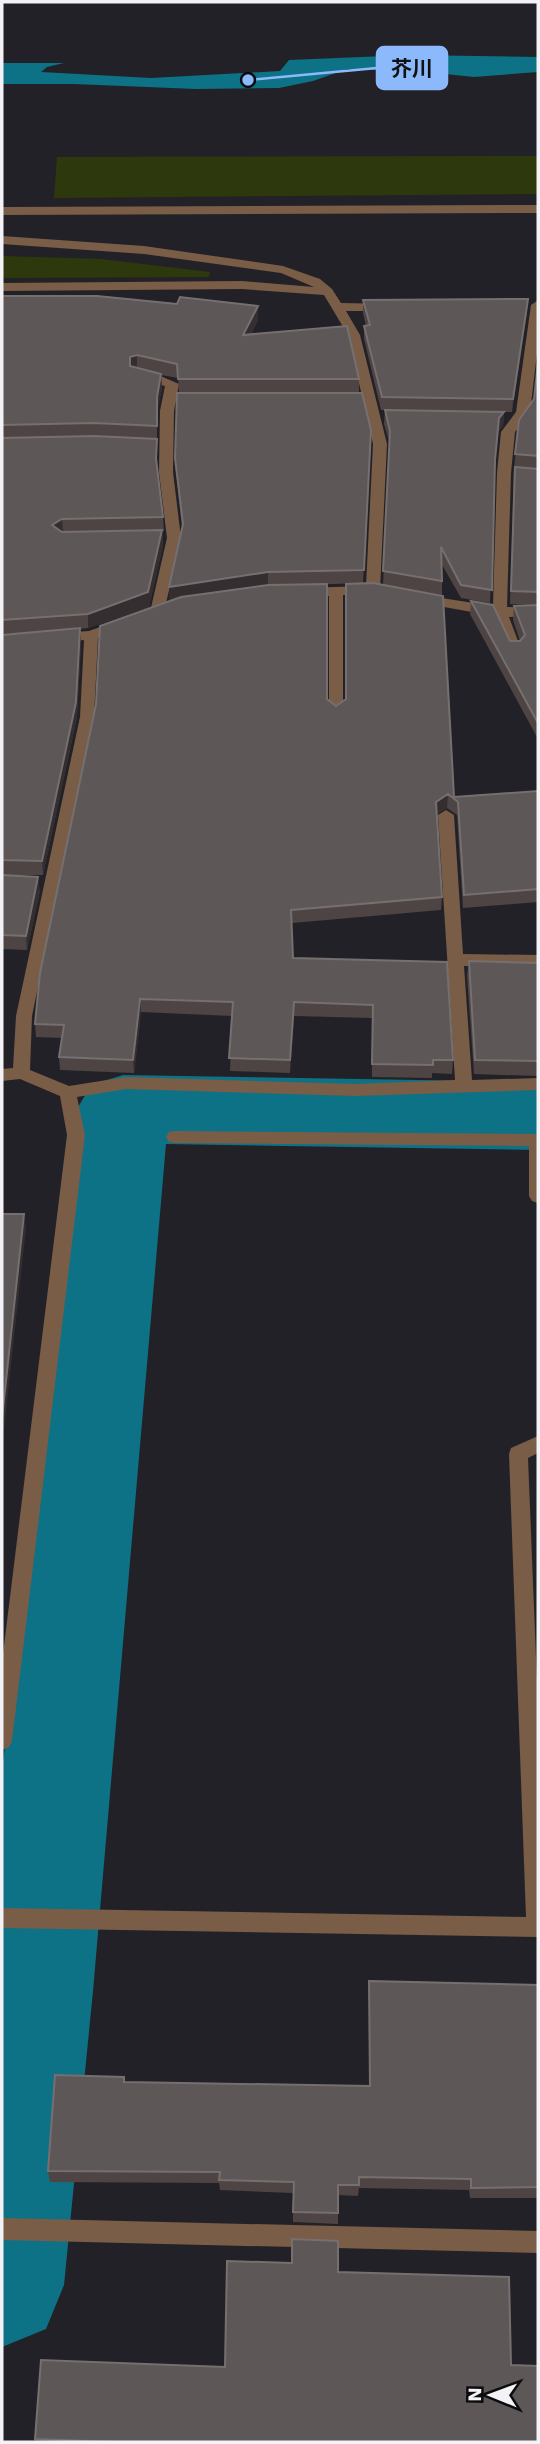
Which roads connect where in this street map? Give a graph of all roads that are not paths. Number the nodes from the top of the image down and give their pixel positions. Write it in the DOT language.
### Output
graph roads {
  1 [pos="538,209"];
  2 [pos="2,211"];
  3 [pos="2,240"];
  4 [pos="2,287"];
  5 [pos="328,292"];
  6 [pos="533,305"];
  7 [pos="405,306"];
  8 [pos="338,307"];
  9 [pos="138,376"];
  10 [pos="336,591"];
  11 [pos="282,592"];
  12 [pos="411,597"];
  13 [pos="179,604"];
  14 [pos="500,612"];
  15 [pos="538,612"];
  16 [pos="144,617"];
  17 [pos="91,635"];
  18 [pos="40,639"];
  19 [pos="514,649"];
  20 [pos="336,712"];
  21 [pos="446,815"];
  22 [pos="456,960"];
  23 [pos="538,961"];
  24 [pos="21,1073"];
  25 [pos="2,1075"];
  26 [pos="538,1084"];
  27 [pos="464,1086"];
  28 [pos="68,1092"];
  29 [pos="175,1137"];
  30 [pos="538,1140"];
  31 [pos="538,1196"];
  32 [pos="538,1444"];
  33 [pos="2,1741"];
  34 [pos="2,1917"];
  35 [pos="538,1927"];
  36 [pos="2,2229"];
  37 [pos="538,2242"];
  1 -- 2 [label="street"];
  3 -- 5 [label="street"];
  4 -- 5 [label="street"];
  5 -- 8 [label="street"];
  6 -- 14 [label="street"];
  7 -- 8 [label="street"];
  8 -- 10 [label="street"];
  9 -- 16 [label="street"];
  10 -- 11 [label="street"];
  10 -- 20 [label="street"];
  12 -- 14 [label="street"];
  13 -- 16 [label="street"];
  14 -- 15 [label="street"];
  14 -- 19 [label="street"];
  16 -- 17 [label="street"];
  17 -- 18 [label="street"];
  17 -- 24 [label="street"];
  21 -- 22 [label="street"];
  22 -- 23 [label="street"];
  22 -- 27 [label="street"];
  24 -- 25 [label="street"];
  24 -- 28 [label="street"];
  26 -- 27 [label="street"];
  27 -- 28 [label="street"];
  28 -- 33 [label="street"];
  29 -- 30 [label="street"];
  30 -- 31 [label="street"];
  32 -- 35 [label="street"];
  34 -- 35 [label="street"];
  36 -- 37 [label="street"];
}
